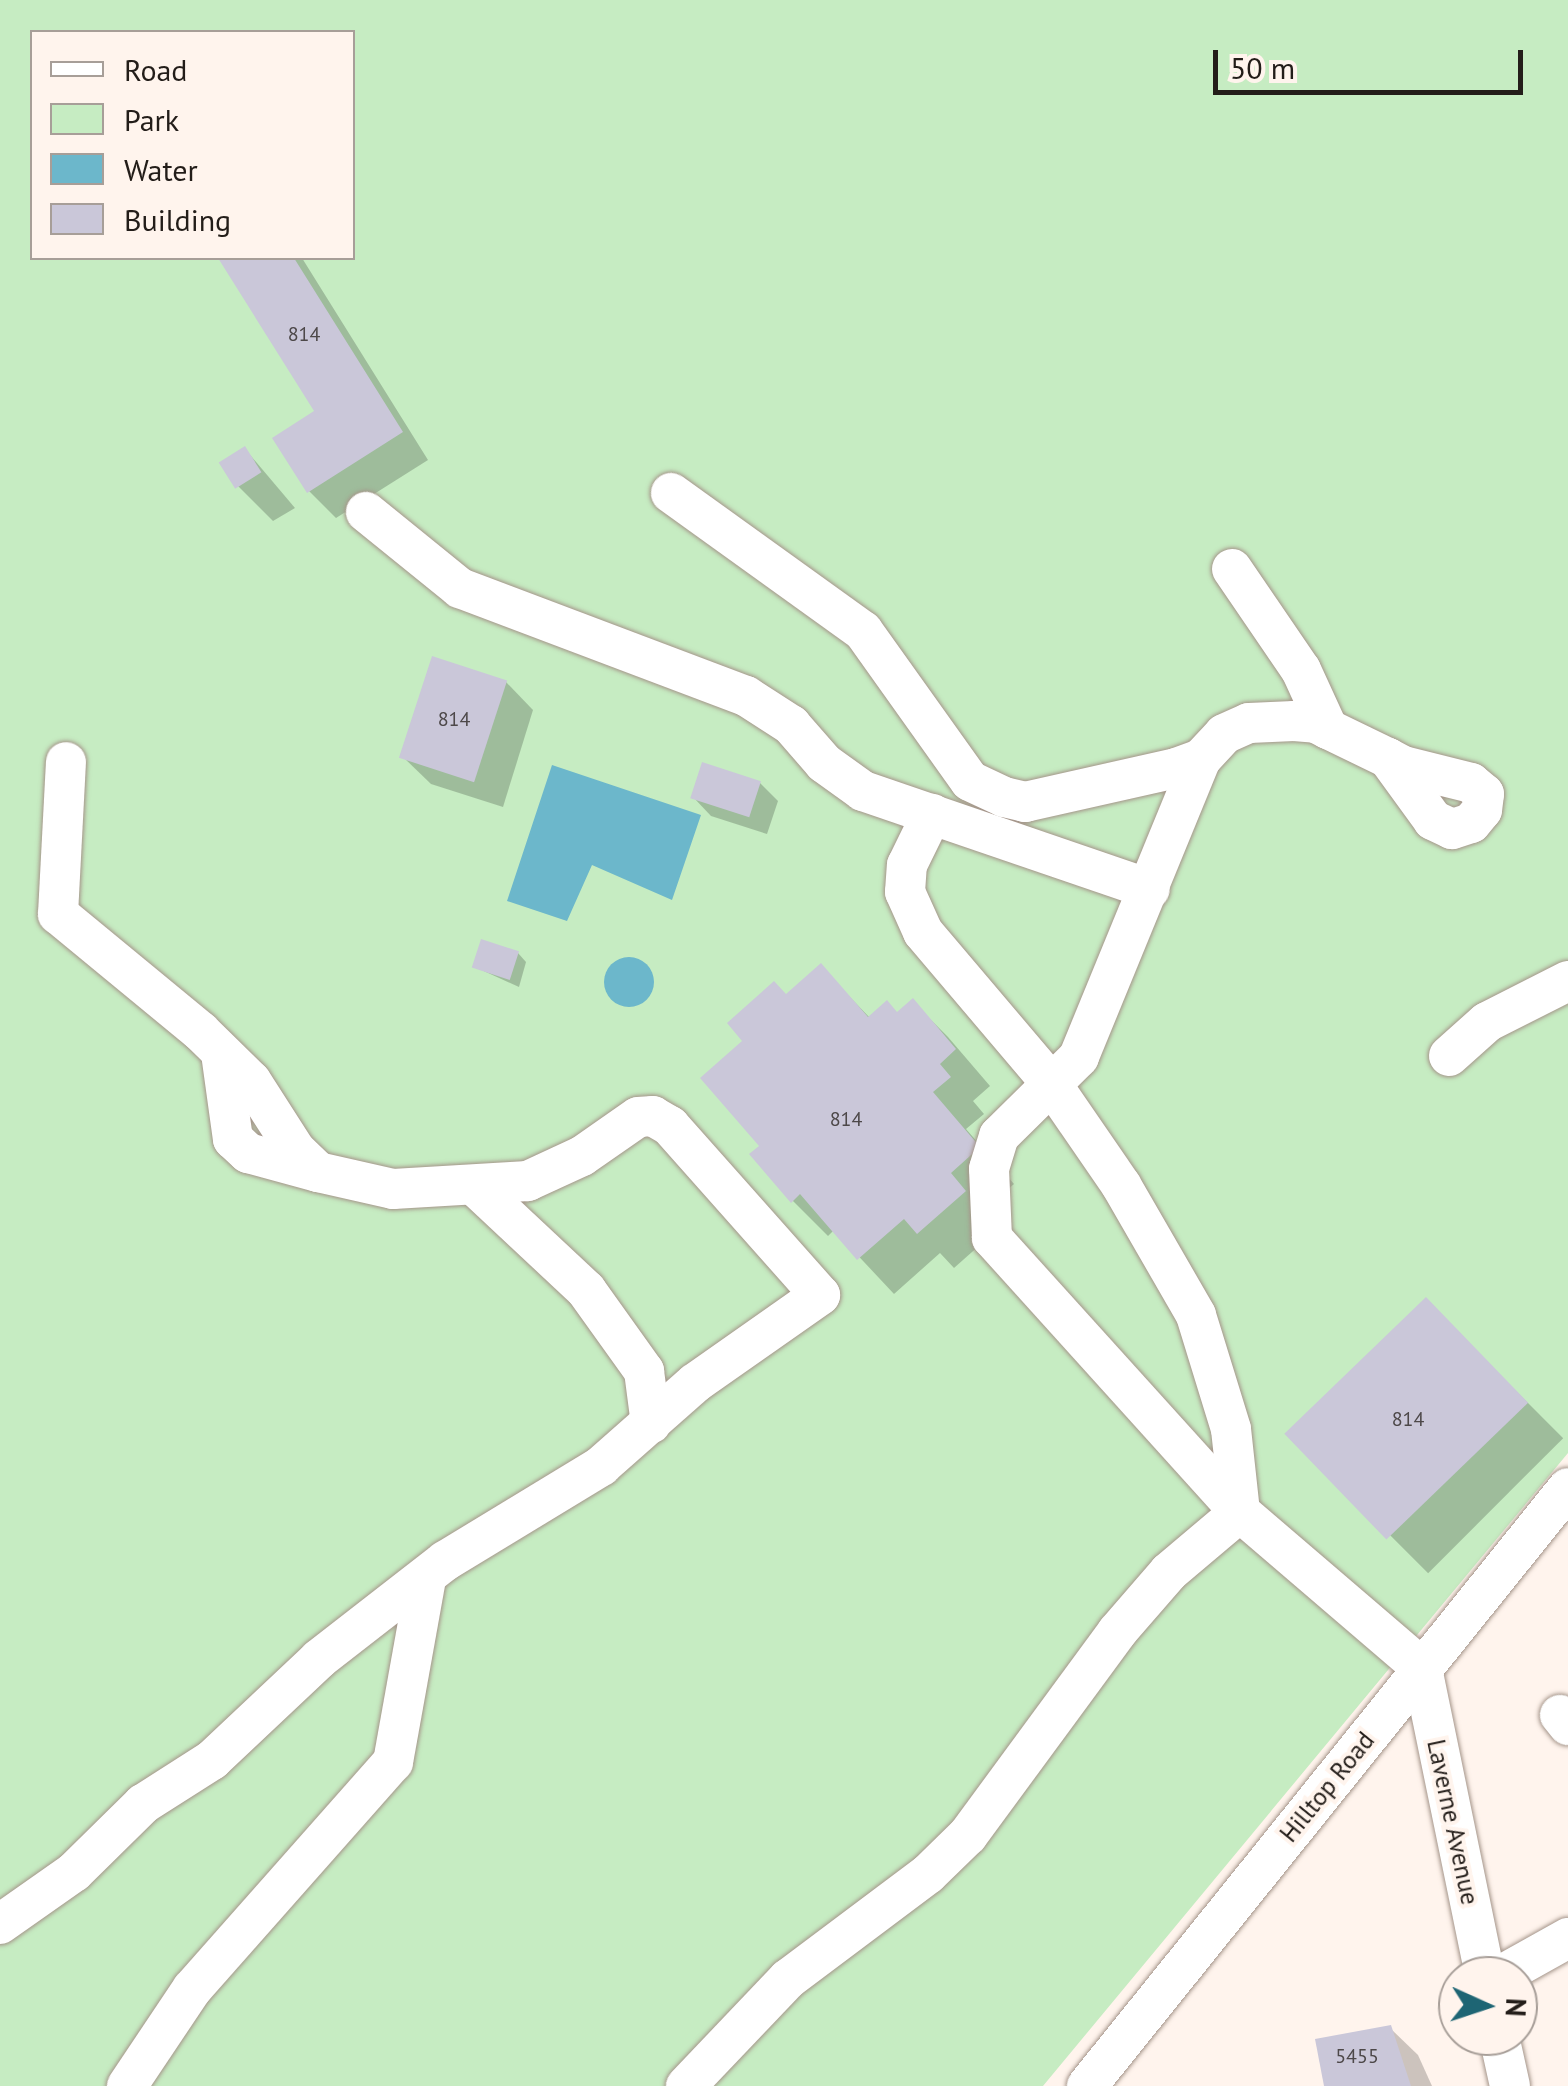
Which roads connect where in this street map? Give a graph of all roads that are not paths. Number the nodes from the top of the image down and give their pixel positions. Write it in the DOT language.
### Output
graph roads {
  1 [pos="671,493"];
  2 [pos="366,512"];
  3 [pos="1232,569"];
  4 [pos="1328,728"];
  5 [pos="1388,758"];
  6 [pos="1201,760"];
  7 [pos="66,762"];
  8 [pos="932,814"];
  9 [pos="1150,889"];
  10 [pos="1568,981"];
  11 [pos="1450,1056"];
  12 [pos="1050,1083"];
  13 [pos="476,1187"];
  14 [pos="651,1424"];
  15 [pos="1568,1488"];
  16 [pos="1240,1512"];
  17 [pos="426,1579"];
  18 [pos="1422,1668"];
  19 [pos="0,1924"];
  20 [pos="1568,1938"];
  21 [pos="1481,1956"];
  22 [pos="1536,1956"];
  23 [pos="1503,2056"];
  24 [pos="127,2086"];
  25 [pos="686,2086"];
  26 [pos="1087,2086"];
  27 [pos="1510,2086"];
  1 -- 6 [label="street"];
  2 -- 8 [label="street"];
  3 -- 4 [label="street"];
  4 -- 5 [label="street"];
  4 -- 6 [label="street"];
  6 -- 9 [label="street"];
  7 -- 13 [label="street"];
  8 -- 9 [label="street"];
  8 -- 12 [label="street"];
  9 -- 12 [label="street"];
  10 -- 11 [label="street"];
  12 -- 16 [label="street"];
  12 -- 16 [label="street"];
  13 -- 14 [label="street"];
  13 -- 14 [label="street"];
  14 -- 17 [label="street"];
  15 -- 18 [label="street, Hilltop Road"];
  16 -- 18 [label="street"];
  16 -- 25 [label="street"];
  17 -- 19 [label="street"];
  17 -- 24 [label="street"];
  18 -- 21 [label="street, Laverne Avenue"];
  18 -- 26 [label="street, Hilltop Road"];
  20 -- 22 [label="street"];
  23 -- 27 [label="street"];
}
